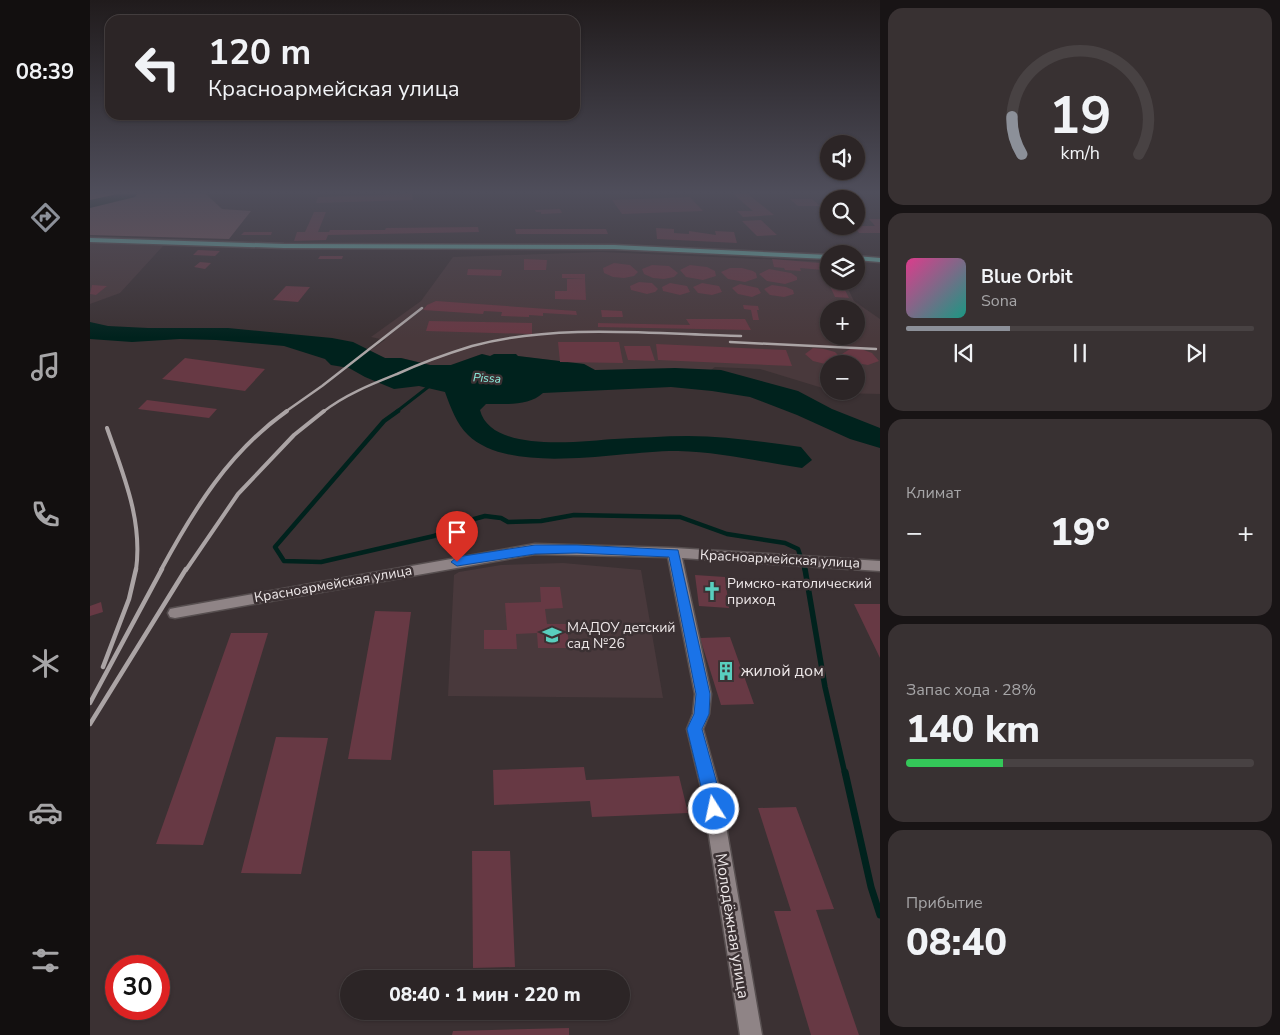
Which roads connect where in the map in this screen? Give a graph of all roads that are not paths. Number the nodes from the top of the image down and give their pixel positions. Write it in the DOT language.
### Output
graph roads {
  1 [pos="164,242"];
  2 [pos="820,257"];
  3 [pos="865,259"];
  4 [pos="880,260"];
  5 [pos="674,553"];
  6 [pos="880,566"];
  7 [pos="175,613"];
  8 [pos="751,1035"];
  1 -- 2 [label="main road"];
  3 -- 4 [label="main road"];
  5 -- 6 [label="street, Красноармейская улица"];
  5 -- 7 [label="street, Красноармейская улица"];
  5 -- 8 [label="street, Молодёжная улица"];
}
